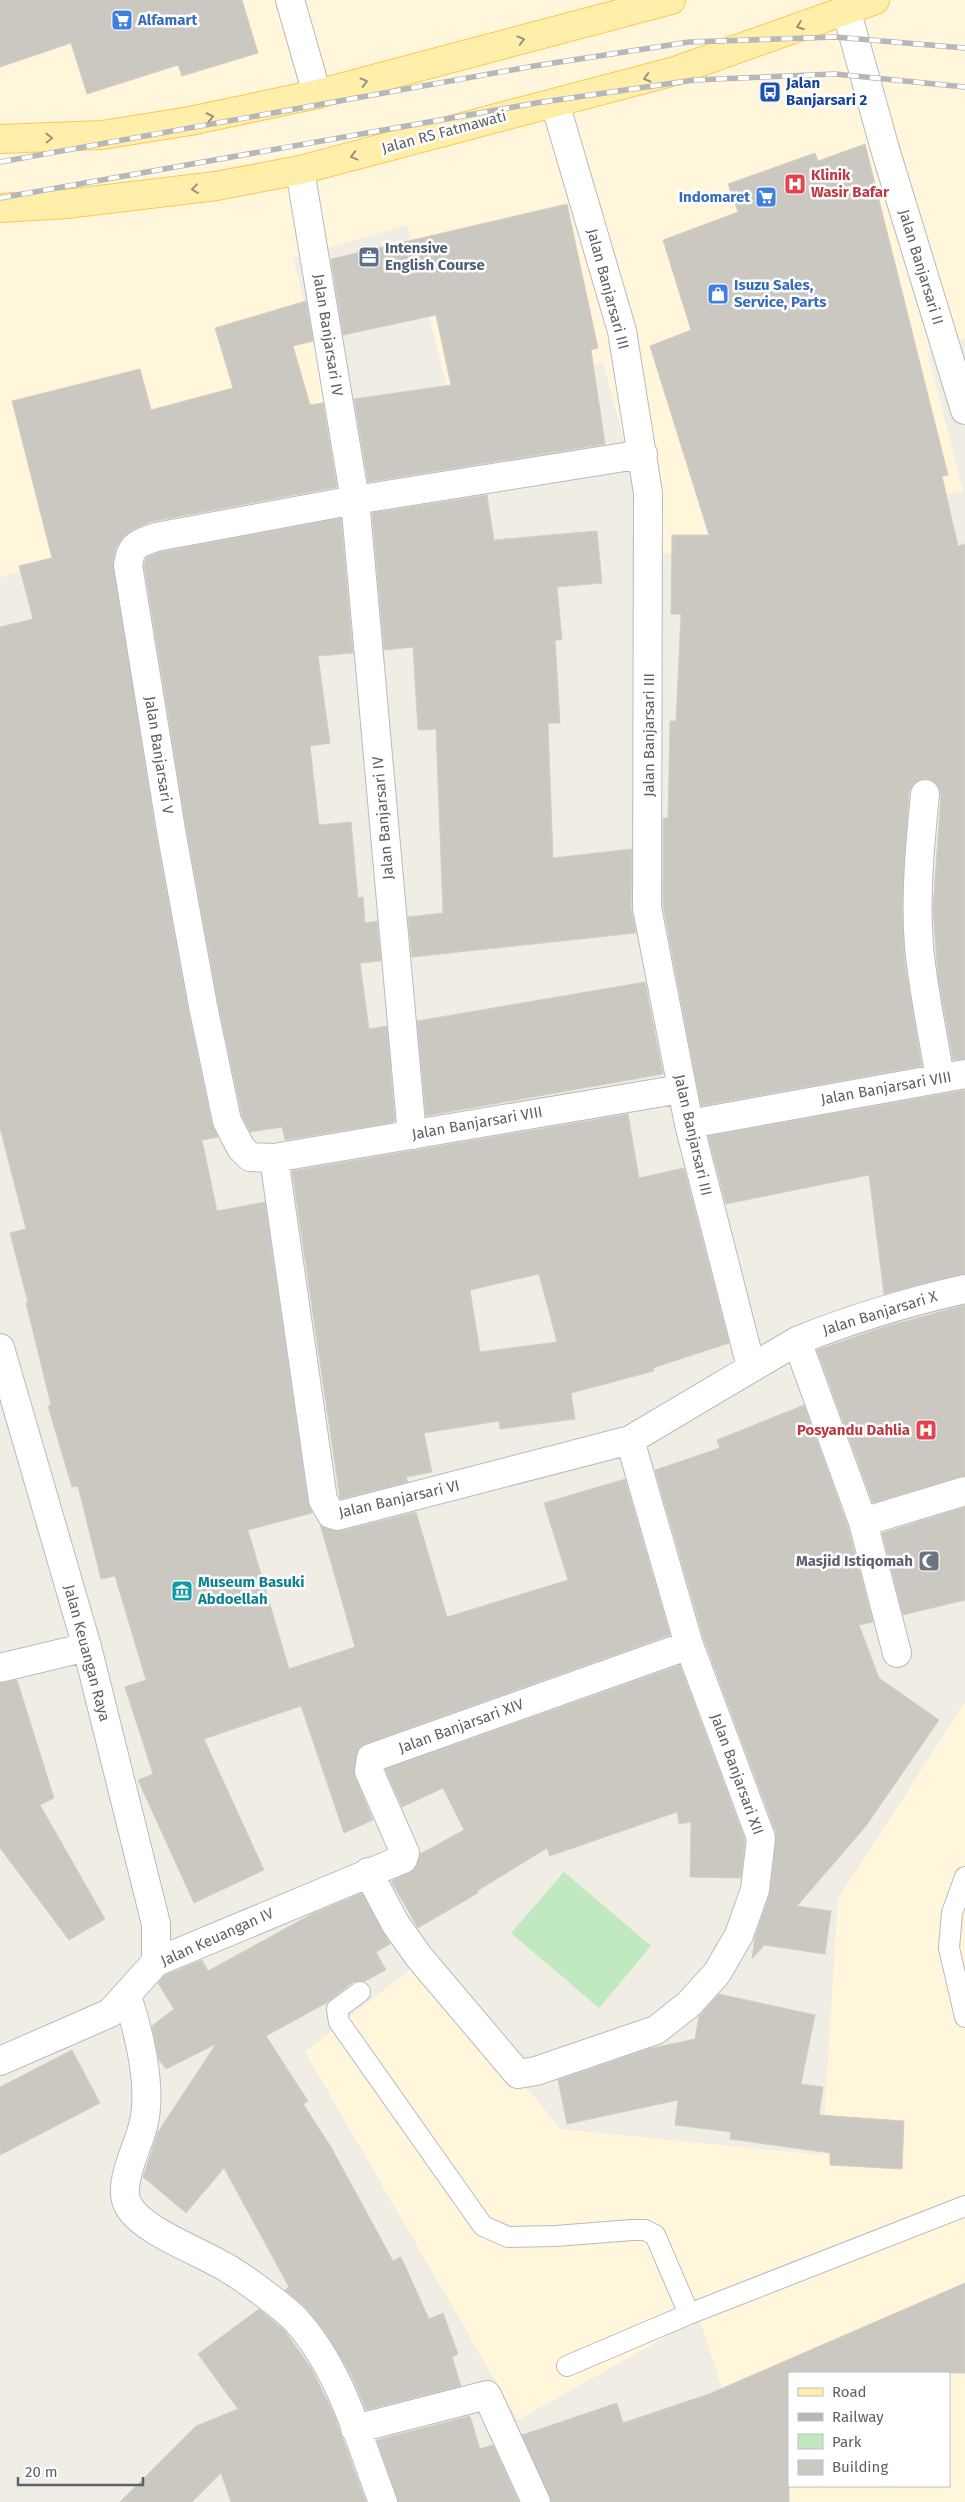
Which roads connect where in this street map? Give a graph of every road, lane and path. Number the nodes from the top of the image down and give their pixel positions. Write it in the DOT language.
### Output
graph roads {
  1 [pos="290,0"];
  2 [pos="671,0"];
  3 [pos="875,0"];
  4 [pos="846,8"];
  5 [pos="317,94"];
  6 [pos="555,103"];
  7 [pos="0,139"];
  8 [pos="300,170"];
  9 [pos="0,208"];
  10 [pos="965,410"];
  11 [pos="643,454"];
  12 [pos="355,500"];
  13 [pos="925,794"];
  14 [pos="953,1076"];
  15 [pos="681,1088"];
  16 [pos="689,1124"];
  17 [pos="412,1135"];
  18 [pos="274,1158"];
  19 [pos="965,1289"];
  20 [pos="797,1341"];
  21 [pos="0,1348"];
  22 [pos="752,1367"];
  23 [pos="630,1440"];
  24 [pos="965,1491"];
  25 [pos="863,1522"];
  26 [pos="689,1645"];
  27 [pos="87,1646"];
  28 [pos="897,1653"];
  29 [pos="0,1668"];
  30 [pos="368,1872"];
  31 [pos="965,1877"];
  32 [pos="957,1945"];
  33 [pos="156,1962"];
  34 [pos="360,1992"];
  35 [pos="127,1996"];
  36 [pos="965,2017"];
  37 [pos="0,2061"];
  38 [pos="965,2206"];
  39 [pos="689,2314"];
  40 [pos="567,2366"];
  41 [pos="355,2429"];
  42 [pos="529,2500"];
  43 [pos="383,2502"];
  1 -- 5 [label="street"];
  5 -- 2 [label="main road, one-way"];
  3 -- 4 [label="main road, Jalan RS Fatmawati"];
  4 -- 6 [label="main road, Jalan RS Fatmawati, one-way"];
  4 -- 10 [label="street, Jalan Banjarsari II"];
  7 -- 5 [label="main road, one-way"];
  6 -- 8 [label="main road, Jalan RS Fatmawati, one-way"];
  6 -- 11 [label="street, Jalan Banjarsari III"];
  8 -- 9 [label="main road, Jalan RS Fatmawati, one-way"];
  8 -- 12 [label="street, Jalan Banjarsari IV"];
  11 -- 12 [label="street"];
  11 -- 15 [label="street, Jalan Banjarsari III"];
  12 -- 17 [label="street, Jalan Banjarsari IV"];
  12 -- 18 [label="street, Jalan Banjarsari V"];
  13 -- 14 [label="street"];
  14 -- 16 [label="street, Jalan Banjarsari VIII"];
  15 -- 16 [label="street, Jalan Banjarsari III"];
  15 -- 17 [label="street, Jalan Banjarsari VIII"];
  16 -- 22 [label="street, Jalan Banjarsari III"];
  17 -- 18 [label="street, Jalan Banjarsari VIII"];
  18 -- 23 [label="street, Jalan Banjarsari VI"];
  19 -- 20 [label="street, Jalan Banjarsari X"];
  20 -- 22 [label="street, Jalan Banjarsari VI"];
  20 -- 25 [label="street"];
  21 -- 27 [label="street, Jalan Keuangan Raya"];
  22 -- 23 [label="street, Jalan Banjarsari VI"];
  23 -- 26 [label="street, Jalan Banjarsari XII"];
  24 -- 25 [label="street"];
  25 -- 28 [label="street"];
  26 -- 30 [label="street, Jalan Banjarsari XIV"];
  26 -- 30 [label="street, Jalan Banjarsari XII"];
  27 -- 29 [label="street"];
  27 -- 33 [label="street, Jalan Keuangan Raya"];
  30 -- 33 [label="street, Jalan Keuangan IV"];
  31 -- 32 [label="lane"];
  32 -- 36 [label="lane"];
  33 -- 35 [label="street, Jalan Keuangan IV"];
  34 -- 39 [label="lane"];
  35 -- 37 [label="street, Jalan Keuangan IV"];
  35 -- 41 [label="street"];
  38 -- 39 [label="lane"];
  39 -- 40 [label="lane"];
  41 -- 42 [label="street"];
  41 -- 43 [label="street"];
}
